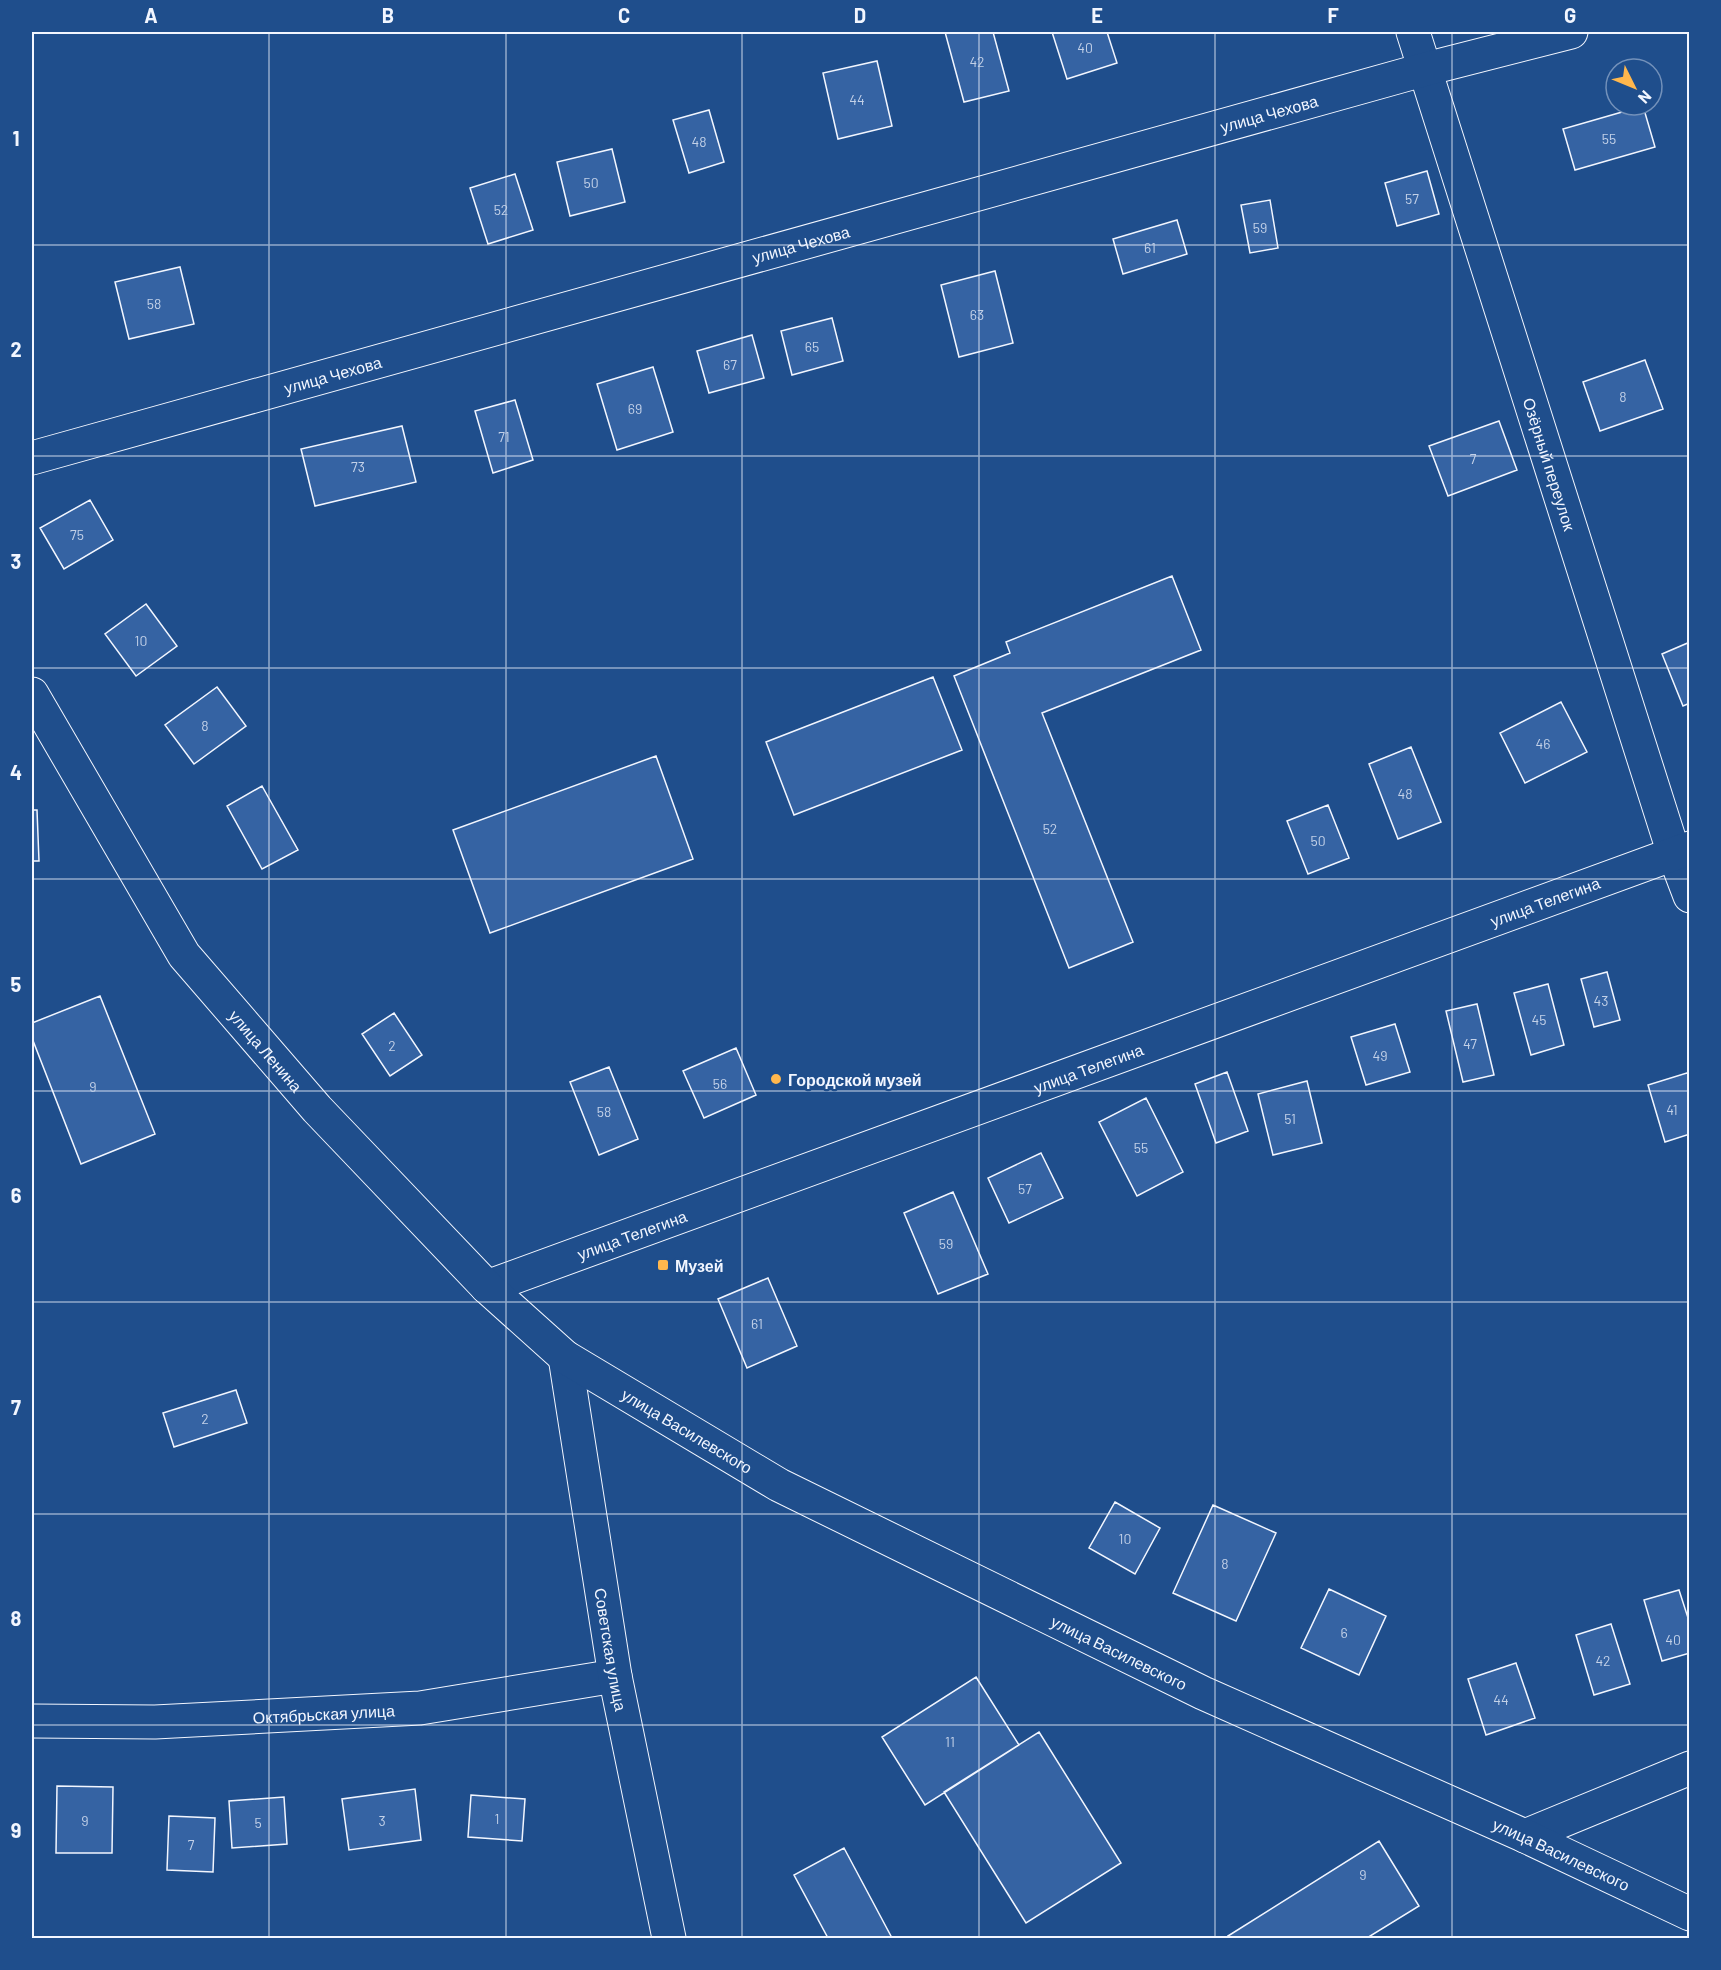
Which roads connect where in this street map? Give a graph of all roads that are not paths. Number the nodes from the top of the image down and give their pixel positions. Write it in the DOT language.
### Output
graph roads {
  1 [pos="1413,32"];
  2 [pos="1570,32"];
  3 [pos="1426,69"];
  4 [pos="32,458"];
  5 [pos="32,694"];
  6 [pos="1682,851"];
  7 [pos="1689,896"];
  8 [pos="487,1287"];
  9 [pos="565,1357"];
  10 [pos="615,1676"];
  11 [pos="32,1721"];
  12 [pos="1689,1768"];
  13 [pos="1526,1836"];
  14 [pos="1689,1914"];
  15 [pos="669,1938"];
  1 -- 3 [label="street, Озёрный переулок"];
  2 -- 3 [label="street, улица Чехова"];
  3 -- 4 [label="street, улица Чехова"];
  3 -- 6 [label="street, Озёрный переулок"];
  5 -- 8 [label="street, улица Ленина"];
  6 -- 7 [label="street, Озёрный переулок"];
  6 -- 8 [label="street, улица Телегина"];
  8 -- 9 [label="street, улица Ленина"];
  9 -- 10 [label="street, Советская улица"];
  9 -- 13 [label="street, улица Василевского"];
  10 -- 11 [label="street, Октябрьская улица"];
  10 -- 15 [label="street, Советская улица"];
  12 -- 13 [label="street"];
  13 -- 14 [label="street, улица Василевского"];
}
